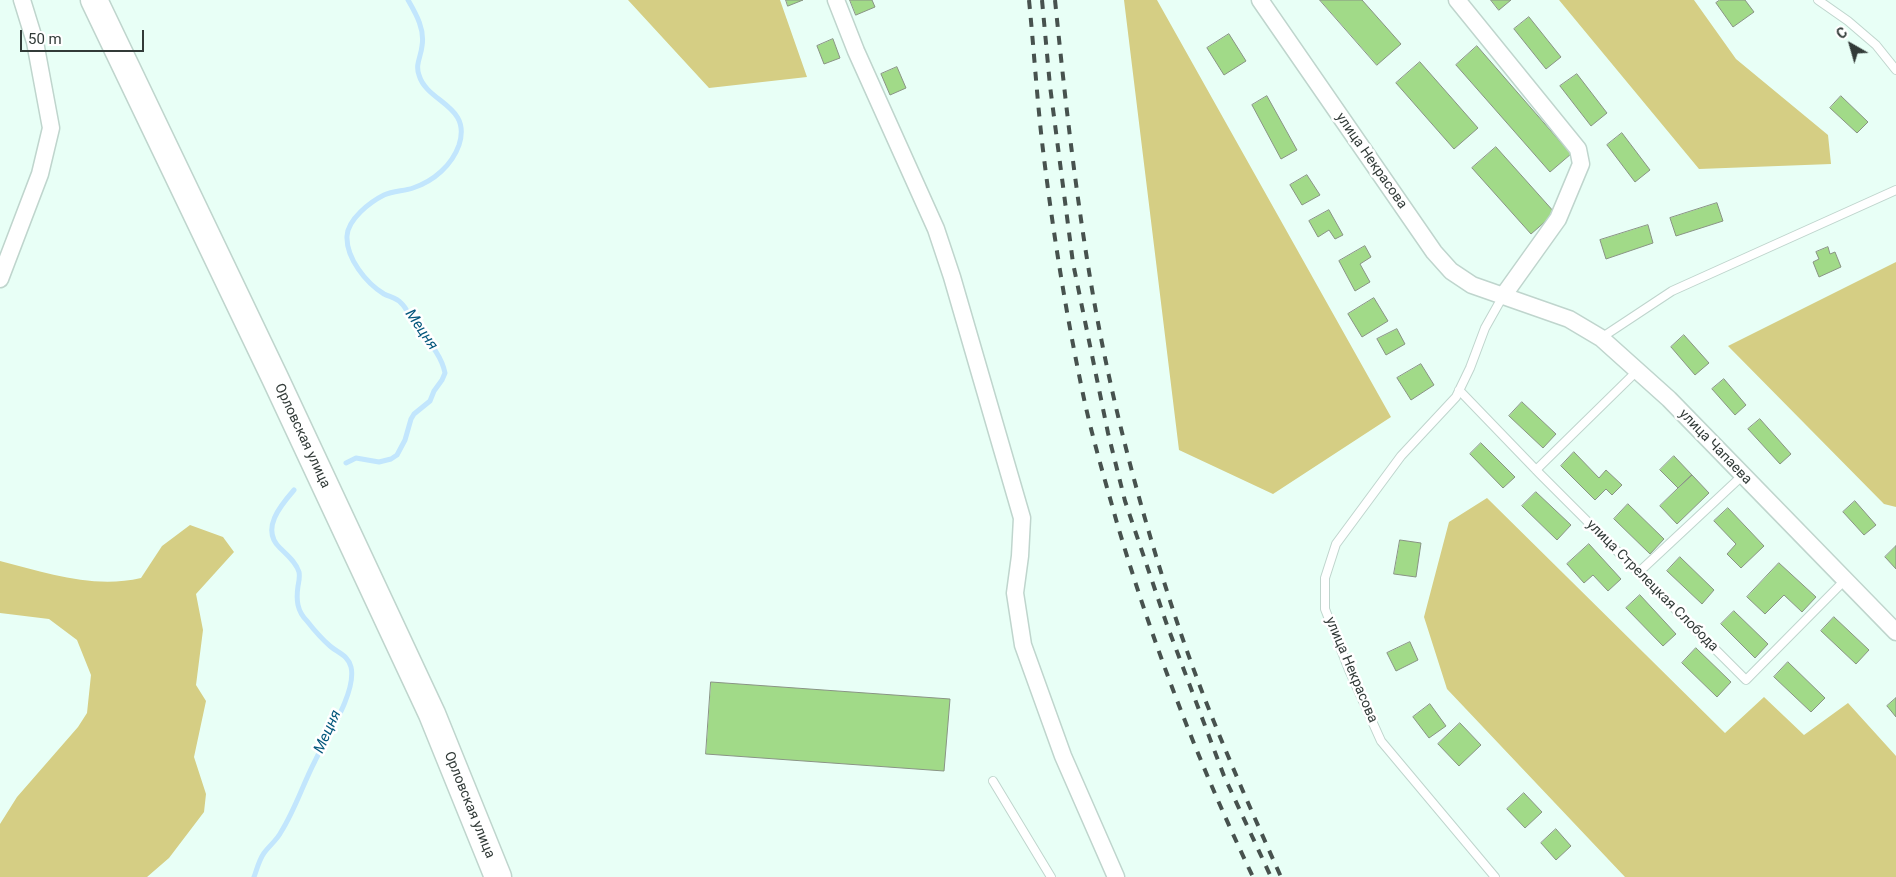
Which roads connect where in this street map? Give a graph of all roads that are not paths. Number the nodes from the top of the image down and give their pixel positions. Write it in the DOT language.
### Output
graph roads {
  1 [pos="22,0"];
  2 [pos="94,0"];
  3 [pos="836,0"];
  4 [pos="1260,0"];
  5 [pos="1456,0"];
  6 [pos="1818,0"];
  7 [pos="1896,70"];
  8 [pos="1896,190"];
  9 [pos="0,279"];
  10 [pos="1506,297"];
  11 [pos="1600,338"];
  12 [pos="1637,371"];
  13 [pos="1459,390"];
  14 [pos="1536,470"];
  15 [pos="1743,475"];
  16 [pos="1638,572"];
  17 [pos="1845,580"];
  18 [pos="1896,632"];
  19 [pos="993,781"];
  20 [pos="498,877"];
  21 [pos="1051,877"];
  22 [pos="1116,877"];
  23 [pos="1495,877"];
  1 -- 9 [label="street"];
  2 -- 20 [label="main road, Орловская улица"];
  3 -- 22 [label="street"];
  4 -- 10 [label="street, улица Некрасова"];
  5 -- 10 [label="street"];
  6 -- 7 [label="lane"];
  8 -- 11 [label="lane"];
  10 -- 11 [label="street, улица Чапаева"];
  10 -- 13 [label="lane, улица Некрасова"];
  11 -- 12 [label="street, улица Чапаева"];
  12 -- 14 [label="lane"];
  12 -- 15 [label="street, улица Чапаева"];
  13 -- 14 [label="lane, улица Стрелецкая Слобода"];
  13 -- 23 [label="lane, улица Некрасова"];
  14 -- 16 [label="lane, улица Стрелецкая Слобода"];
  15 -- 16 [label="lane"];
  15 -- 17 [label="street, улица Чапаева"];
  16 -- 17 [label="lane, улица Стрелецкая Слобода"];
  17 -- 18 [label="street, улица Чапаева"];
  19 -- 21 [label="lane"];
}
